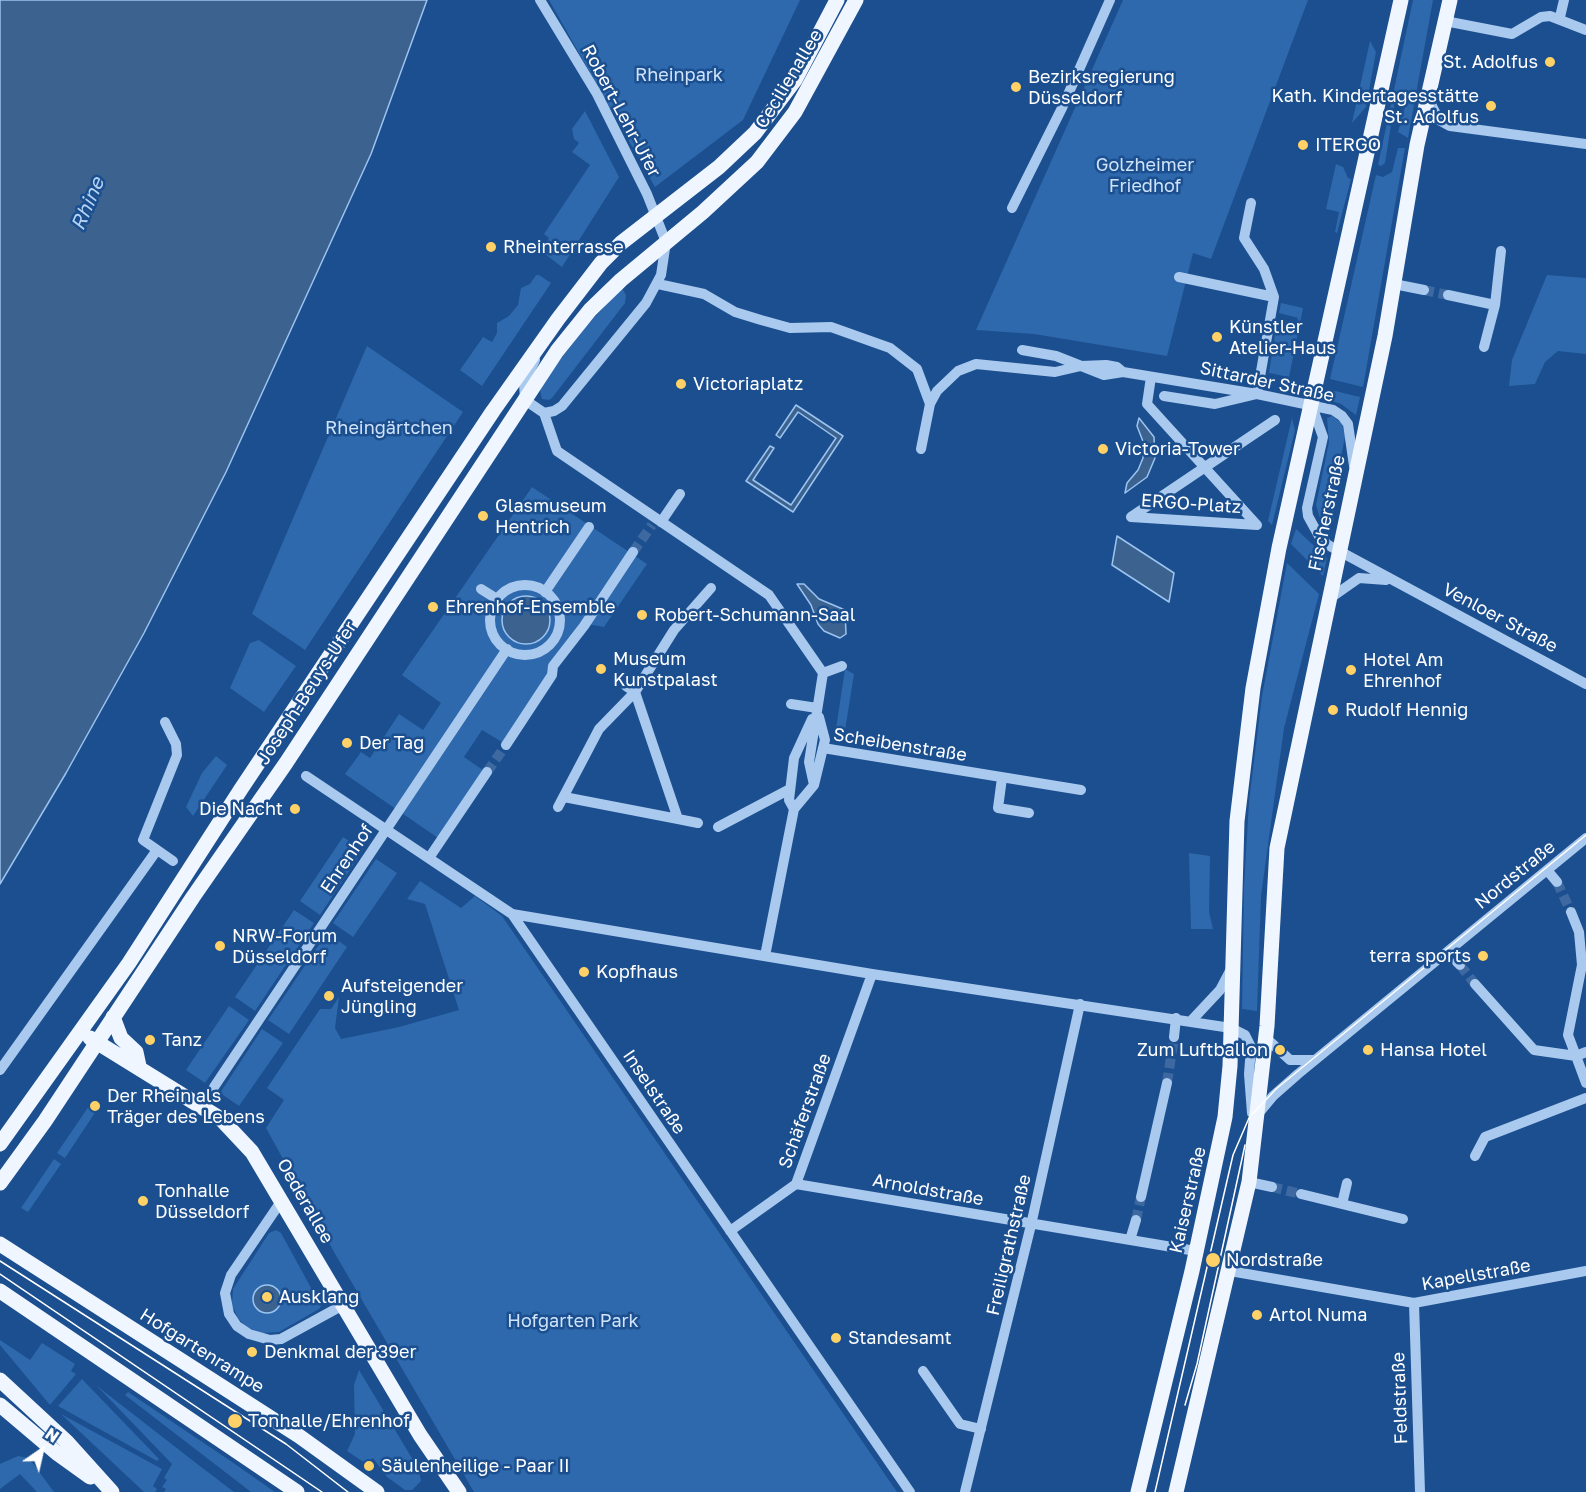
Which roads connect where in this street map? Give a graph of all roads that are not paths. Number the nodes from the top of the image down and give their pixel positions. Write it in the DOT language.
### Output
graph roads {
  1 [pos="540,0"];
  2 [pos="837,0"];
  3 [pos="856,0"];
  4 [pos="1110,0"];
  5 [pos="1401,0"];
  6 [pos="1450,0"];
  7 [pos="1564,0"];
  8 [pos="1560,17"];
  9 [pos="1445,21"];
  10 [pos="1586,30"];
  11 [pos="1429,100"];
  12 [pos="1586,144"];
  13 [pos="1251,203"];
  14 [pos="1012,208"];
  15 [pos="656,216"];
  16 [pos="666,242"];
  17 [pos="1501,251"];
  18 [pos="1179,277"];
  19 [pos="658,284"];
  20 [pos="1394,284"];
  21 [pos="1424,290"];
  22 [pos="1448,295"];
  23 [pos="1274,297"];
  24 [pos="1495,304"];
  25 [pos="544,340"];
  26 [pos="1484,346"];
  27 [pos="1022,350"];
  28 [pos="1081,366"];
  29 [pos="1151,377"];
  30 [pos="1257,394"];
  31 [pos="1164,396"];
  32 [pos="525,400"];
  33 [pos="930,405"];
  34 [pos="1312,406"];
  35 [pos="544,413"];
  36 [pos="1275,420"];
  37 [pos="921,449"];
  38 [pos="1204,467"];
  39 [pos="1355,476"];
  40 [pos="680,494"];
  41 [pos="656,522"];
  42 [pos="589,527"];
  43 [pos="1338,550"];
  44 [pos="633,552"];
  45 [pos="1398,583"];
  46 [pos="711,588"];
  47 [pos="481,589"];
  48 [pos="545,592"];
  49 [pos="497,599"];
  50 [pos="1329,599"];
  51 [pos="555,638"];
  52 [pos="568,648"];
  53 [pos="507,650"];
  54 [pos="842,666"];
  55 [pos="823,673"];
  56 [pos="1586,684"];
  57 [pos="631,689"];
  58 [pos="791,704"];
  59 [pos="817,708"];
  60 [pos="165,722"];
  61 [pos="818,739"];
  62 [pos="506,745"];
  63 [pos="794,758"];
  64 [pos="814,762"];
  65 [pos="487,772"];
  66 [pos="306,776"];
  67 [pos="1002,778"];
  68 [pos="1081,790"];
  69 [pos="791,799"];
  70 [pos="1029,813"];
  71 [pos="678,819"];
  72 [pos="698,823"];
  73 [pos="718,827"];
  74 [pos="387,830"];
  75 [pos="1586,838"];
  76 [pos="157,850"];
  77 [pos="429,858"];
  78 [pos="173,861"];
  79 [pos="1547,870"];
  80 [pos="1557,882"];
  81 [pos="1570,912"];
  82 [pos="512,914"];
  83 [pos="765,956"];
  84 [pos="129,963"];
  85 [pos="1231,969"];
  86 [pos="872,974"];
  87 [pos="1475,984"];
  88 [pos="1080,1004"];
  89 [pos="113,1017"];
  90 [pos="1176,1018"];
  91 [pos="1191,1021"];
  92 [pos="1231,1028"];
  93 [pos="76,1037"];
  94 [pos="1174,1037"];
  95 [pos="1266,1038"];
  96 [pos="97,1041"];
  97 [pos="1581,1054"];
  98 [pos="1318,1059"];
  99 [pos="139,1066"];
  100 [pos="0,1070"];
  101 [pos="1167,1083"];
  102 [pos="1586,1083"];
  103 [pos="214,1087"];
  104 [pos="1586,1098"];
  105 [pos="1256,1115"];
  106 [pos="1254,1134"];
  107 [pos="0,1144"];
  108 [pos="1475,1156"];
  109 [pos="1250,1182"];
  110 [pos="0,1183"];
  111 [pos="1347,1183"];
  112 [pos="796,1184"];
  113 [pos="1272,1187"];
  114 [pos="1301,1194"];
  115 [pos="1141,1197"];
  116 [pos="282,1200"];
  117 [pos="1342,1204"];
  118 [pos="1403,1219"];
  119 [pos="1136,1220"];
  120 [pos="1031,1225"];
  121 [pos="730,1231"];
  122 [pos="1130,1240"];
  123 [pos="2,1246"];
  124 [pos="1196,1251"];
  125 [pos="1230,1271"];
  126 [pos="1586,1271"];
  127 [pos="0,1291"];
  128 [pos="1414,1303"];
  129 [pos="343,1305"];
  130 [pos="923,1371"];
  131 [pos="0,1380"];
  132 [pos="0,1406"];
  133 [pos="981,1429"];
  134 [pos="420,1435"];
  135 [pos="376,1490"];
  136 [pos="111,1491"];
  137 [pos="297,1492"];
  138 [pos="444,1492"];
  139 [pos="459,1492"];
  140 [pos="910,1492"];
  141 [pos="965,1492"];
  142 [pos="1138,1492"];
  143 [pos="1176,1492"];
  144 [pos="1420,1492"];
  1 -- 15 [label="street, Robert-Lehr-Ufer"];
  2 -- 15 [label="main road, Cecilienallee"];
  3 -- 16 [label="main road, Cecilienallee"];
  4 -- 14 [label="street"];
  5 -- 34 [label="main road, Fischerstraße"];
  6 -- 9 [label="main road, Fischerstraße"];
  7 -- 8 [label="street"];
  8 -- 9 [label="street"];
  8 -- 10 [label="street"];
  9 -- 11 [label="main road, Fischerstraße"];
  11 -- 12 [label="street"];
  11 -- 20 [label="main road, Fischerstraße"];
  13 -- 23 [label="street"];
  15 -- 16 [label="street, Robert-Lehr-Ufer"];
  15 -- 25 [label="main road, Joseph-Beuys-Ufer"];
  16 -- 19 [label="street"];
  16 -- 32 [label="main road, Joseph-Beuys-Ufer"];
  17 -- 24 [label="street"];
  18 -- 23 [label="street"];
  19 -- 33 [label="street"];
  19 -- 35 [label="street"];
  20 -- 21 [label="street"];
  20 -- 39 [label="main road, Fischerstraße"];
  22 -- 24 [label="street"];
  23 -- 30 [label="street"];
  24 -- 26 [label="street"];
  25 -- 32 [label="street"];
  25 -- 84 [label="main road, Joseph-Beuys-Ufer"];
  27 -- 28 [label="street"];
  28 -- 29 [label="street, Sittarder Straße"];
  28 -- 33 [label="street, Sittarder Straße"];
  29 -- 30 [label="street, Sittarder Straße"];
  29 -- 38 [label="street, ERGO-Platz"];
  30 -- 31 [label="street"];
  30 -- 34 [label="street, Sittarder Straße"];
  32 -- 35 [label="street"];
  32 -- 89 [label="main road, Joseph-Beuys-Ufer"];
  33 -- 37 [label="street"];
  34 -- 39 [label="street, Sittarder Straße"];
  34 -- 43 [label="street, Venloer Straße"];
  34 -- 85 [label="main road, Fischerstraße"];
  35 -- 41 [label="street"];
  36 -- 38 [label="street, ERGO-Platz"];
  38 -- 38 [label="street, ERGO-Platz"];
  39 -- 43 [label="main road, Fischerstraße"];
  40 -- 41 [label="street"];
  41 -- 55 [label="street"];
  42 -- 48 [label="street"];
  43 -- 45 [label="street, Venloer Straße"];
  43 -- 50 [label="main road, Fischerstraße"];
  44 -- 52 [label="street"];
  45 -- 50 [label="street, Venloer Straße"];
  45 -- 56 [label="street, Venloer Straße"];
  46 -- 57 [label="street"];
  47 -- 49 [label="street"];
  48 -- 49 [label="street"];
  48 -- 51 [label="street"];
  49 -- 53 [label="street"];
  50 -- 95 [label="main road, Fischerstraße"];
  51 -- 52 [label="street"];
  51 -- 53 [label="street"];
  52 -- 62 [label="street"];
  53 -- 74 [label="street, Ehrenhof"];
  54 -- 55 [label="street"];
  55 -- 59 [label="street"];
  57 -- 71 [label="street"];
  57 -- 71 [label="street"];
  58 -- 59 [label="street"];
  59 -- 61 [label="street"];
  59 -- 61 [label="street"];
  60 -- 76 [label="street"];
  61 -- 63 [label="street"];
  61 -- 64 [label="street"];
  61 -- 64 [label="street, Scheibenstraße"];
  61 -- 67 [label="street, Scheibenstraße"];
  63 -- 64 [label="street"];
  63 -- 69 [label="street"];
  64 -- 69 [label="street"];
  65 -- 77 [label="street"];
  66 -- 74 [label="street, Inselstraße"];
  67 -- 68 [label="street, Scheibenstraße"];
  67 -- 70 [label="street"];
  69 -- 73 [label="street"];
  69 -- 83 [label="street"];
  71 -- 72 [label="street"];
  74 -- 77 [label="street, Inselstraße"];
  74 -- 103 [label="street, Ehrenhof"];
  75 -- 79 [label="street, Nordstraße"];
  76 -- 78 [label="street"];
  76 -- 100 [label="street"];
  77 -- 82 [label="street, Inselstraße"];
  79 -- 80 [label="street"];
  79 -- 98 [label="street, Nordstraße"];
  81 -- 97 [label="street"];
  82 -- 83 [label="street"];
  82 -- 121 [label="street, Inselstraße"];
  83 -- 86 [label="street"];
  84 -- 93 [label="main road, Joseph-Beuys-Ufer"];
  84 -- 96 [label="main road"];
  85 -- 91 [label="street"];
  85 -- 92 [label="main road, Fischerstraße"];
  86 -- 88 [label="street"];
  86 -- 112 [label="street, Schäferstraße"];
  87 -- 97 [label="street"];
  88 -- 90 [label="street"];
  88 -- 120 [label="street, Freiligrathstraße"];
  89 -- 96 [label="main road, Joseph-Beuys-Ufer"];
  89 -- 99 [label="main road"];
  90 -- 91 [label="street"];
  90 -- 94 [label="street"];
  91 -- 92 [label="street"];
  92 -- 106 [label="street"];
  92 -- 124 [label="main road, Kaiserstraße"];
  93 -- 96 [label="main road, Oederallee"];
  93 -- 107 [label="main road, Joseph-Beuys-Ufer"];
  95 -- 98 [label="street"];
  95 -- 105 [label="main road"];
  96 -- 99 [label="main road, Oederallee"];
  96 -- 110 [label="main road, Joseph-Beuys-Ufer"];
  97 -- 102 [label="street"];
  98 -- 105 [label="street, Nordstraße"];
  99 -- 116 [label="main road, Oederallee"];
  101 -- 115 [label="street"];
  104 -- 108 [label="street"];
  105 -- 106 [label="main road"];
  106 -- 109 [label="main road"];
  109 -- 113 [label="street"];
  109 -- 125 [label="main road"];
  111 -- 117 [label="street"];
  112 -- 120 [label="street, Arnoldstraße"];
  112 -- 121 [label="street, Schäferstraße"];
  114 -- 117 [label="street"];
  116 -- 129 [label="main road, Oederallee"];
  116 -- 129 [label="street"];
  117 -- 118 [label="street"];
  119 -- 122 [label="street"];
  120 -- 122 [label="street, Arnoldstraße"];
  120 -- 133 [label="street, Freiligrathstraße"];
  121 -- 140 [label="street, Inselstraße"];
  122 -- 124 [label="street, Arnoldstraße"];
  123 -- 135 [label="main road, Hofgartenrampe"];
  124 -- 142 [label="main road, Kaiserstraße"];
  125 -- 128 [label="street, Kapellstraße"];
  125 -- 143 [label="main road"];
  126 -- 128 [label="street, Kapellstraße"];
  127 -- 137 [label="main road"];
  128 -- 144 [label="street, Feldstraße"];
  129 -- 134 [label="main road, Oederallee"];
  130 -- 133 [label="street"];
  131 -- 136 [label="main road"];
  132 -- 136 [label="main road"];
  133 -- 141 [label="street, Freiligrathstraße"];
  134 -- 138 [label="main road, Oederallee"];
  134 -- 139 [label="main road, Oederallee"];
}
